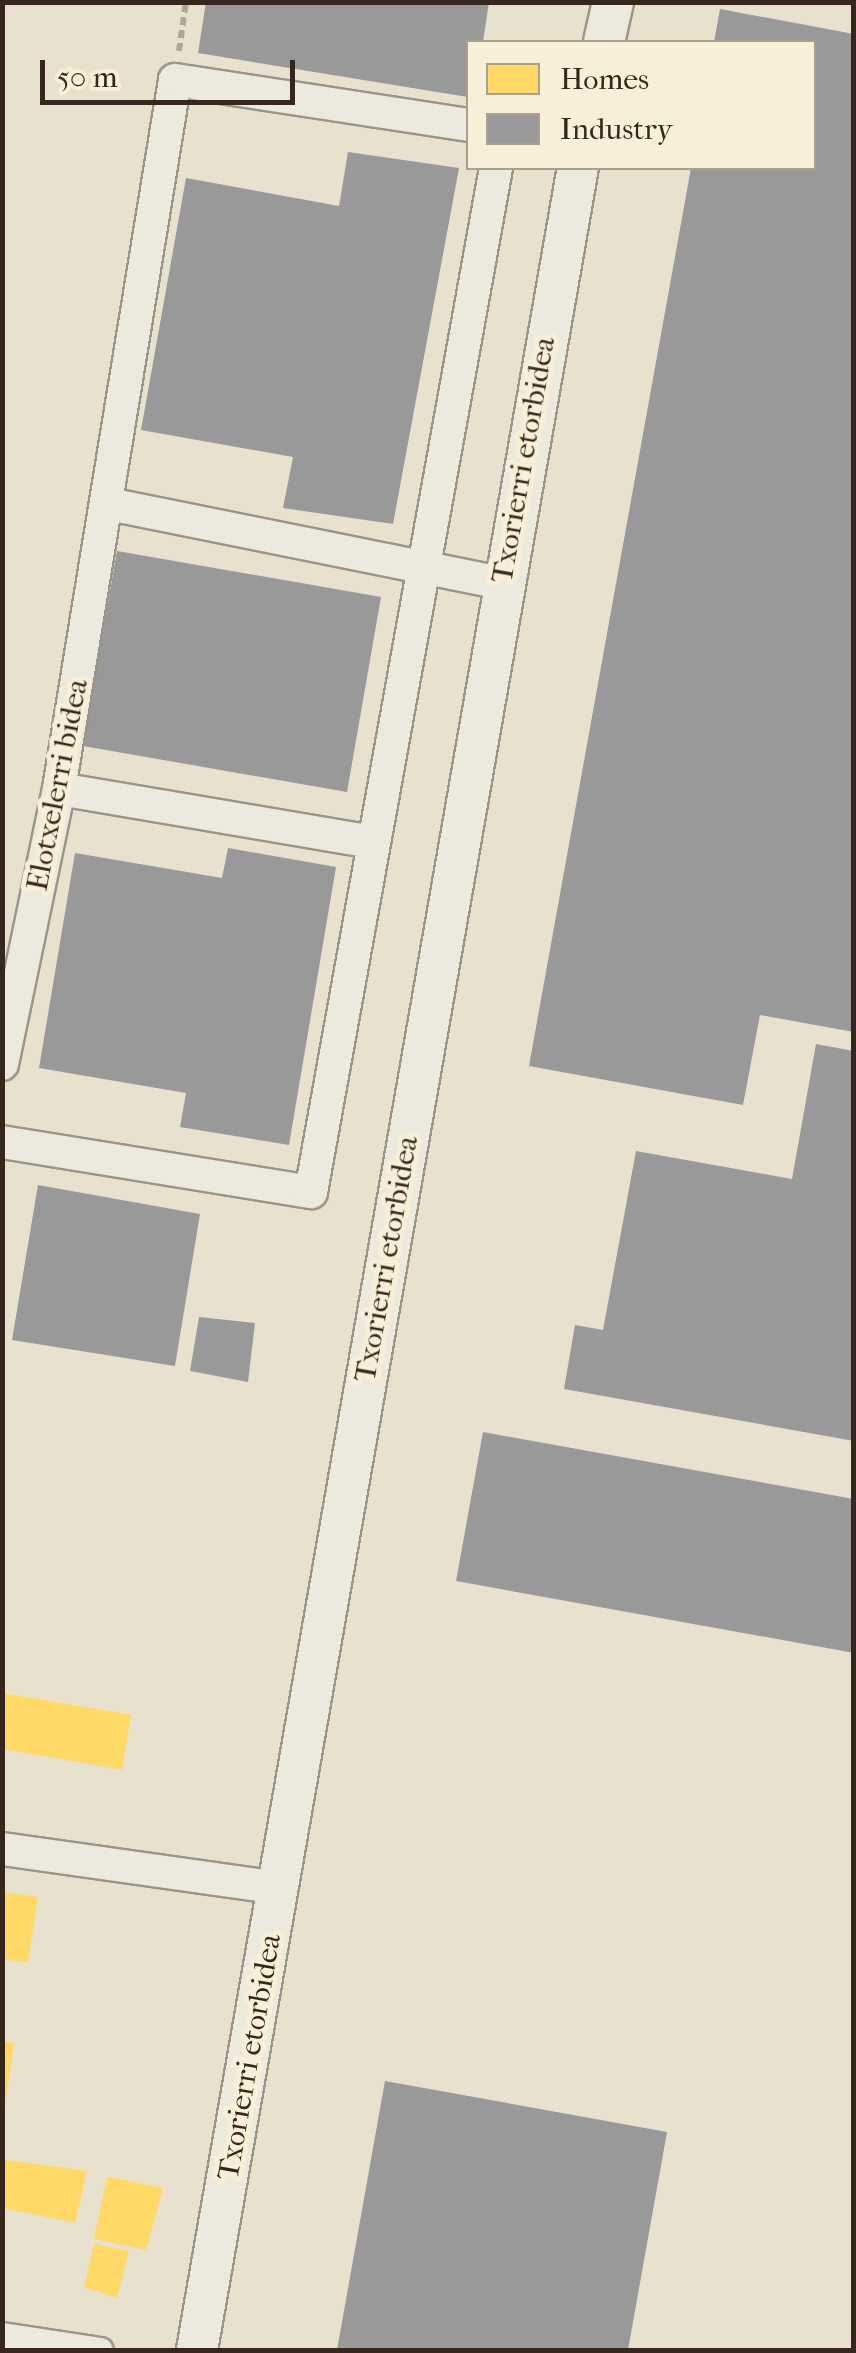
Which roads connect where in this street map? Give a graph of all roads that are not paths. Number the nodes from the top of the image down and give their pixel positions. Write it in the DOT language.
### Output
graph roads {
  1 [pos="613,2"];
  2 [pos="604,40"];
  3 [pos="466,125"];
  4 [pos="496,170"];
  5 [pos="578,170"];
  6 [pos="108,504"];
  7 [pos="422,568"];
  8 [pos="502,582"];
  9 [pos="60,789"];
  10 [pos="374,842"];
  11 [pos="2,1064"];
  12 [pos="2,1142"];
  13 [pos="2,1849"];
  14 [pos="281,1888"];
  15 [pos="2,2335"];
  16 [pos="100,2350"];
  17 [pos="197,2350"];
  1 -- 2 [label="street"];
  3 -- 6 [label="street, Elotxelerri bidea"];
  4 -- 7 [label="street"];
  5 -- 8 [label="street, Txorierri etorbidea"];
  6 -- 7 [label="street"];
  6 -- 9 [label="street, Elotxelerri bidea"];
  7 -- 8 [label="street"];
  7 -- 10 [label="street"];
  8 -- 14 [label="street, Txorierri etorbidea"];
  9 -- 10 [label="street"];
  9 -- 11 [label="street, Elotxelerri bidea"];
  10 -- 12 [label="street"];
  13 -- 14 [label="street"];
  14 -- 17 [label="street, Txorierri etorbidea"];
  15 -- 16 [label="street"];
}
